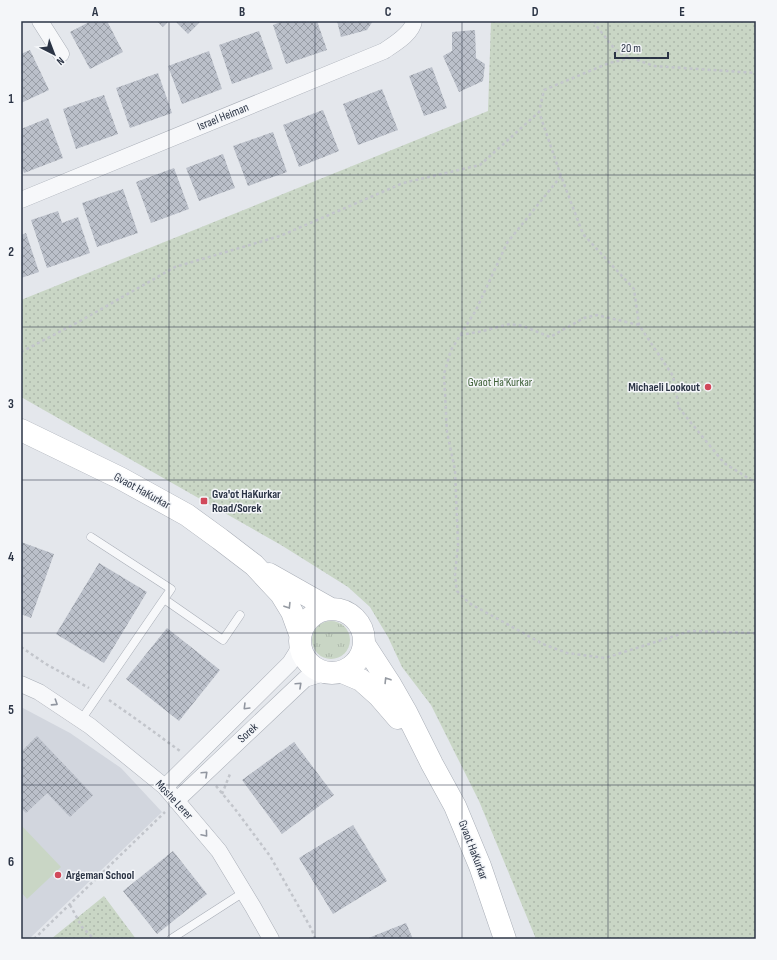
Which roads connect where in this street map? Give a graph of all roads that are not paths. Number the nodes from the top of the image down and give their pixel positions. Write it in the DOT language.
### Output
graph roads {
  1 [pos="40,21"];
  2 [pos="414,21"];
  3 [pos="61,54"];
  4 [pos="21,200"];
  5 [pos="21,430"];
  6 [pos="91,537"];
  7 [pos="254,566"];
  8 [pos="164,599"];
  9 [pos="331,608"];
  10 [pos="240,615"];
  11 [pos="300,640"];
  12 [pos="364,644"];
  13 [pos="333,672"];
  14 [pos="21,684"];
  15 [pos="81,720"];
  16 [pos="432,764"];
  17 [pos="165,787"];
  18 [pos="176,801"];
  19 [pos="244,892"];
  20 [pos="171,939"];
  21 [pos="271,939"];
  22 [pos="505,939"];
  1 -- 3 [label="street"];
  2 -- 4 [label="street, Israel Heiman"];
  5 -- 7 [label="street, Gvaot HaKurkar"];
  6 -- 8 [label="lane"];
  7 -- 9 [label="street, Gvaot HaKurkar"];
  7 -- 11 [label="street, Gvaot HaKurkar, one-way"];
  8 -- 10 [label="lane"];
  8 -- 15 [label="lane"];
  9 -- 11 [label="street"];
  9 -- 12 [label="street"];
  11 -- 13 [label="street"];
  11 -- 17 [label="street, Sorek, one-way"];
  12 -- 13 [label="street"];
  16 -- 12 [label="street, Gvaot HaKurkar, one-way"];
  13 -- 16 [label="street, Gvaot HaKurkar"];
  18 -- 13 [label="street, Sorek, one-way"];
  14 -- 15 [label="street, Moshe Lerer, one-way"];
  15 -- 17 [label="street, Moshe Lerer"];
  16 -- 22 [label="street, Gvaot HaKurkar"];
  17 -- 18 [label="street, Moshe Lerer"];
  18 -- 19 [label="street, Moshe Lerer, one-way"];
  19 -- 20 [label="lane"];
  19 -- 21 [label="street, Moshe Lerer"];
}
